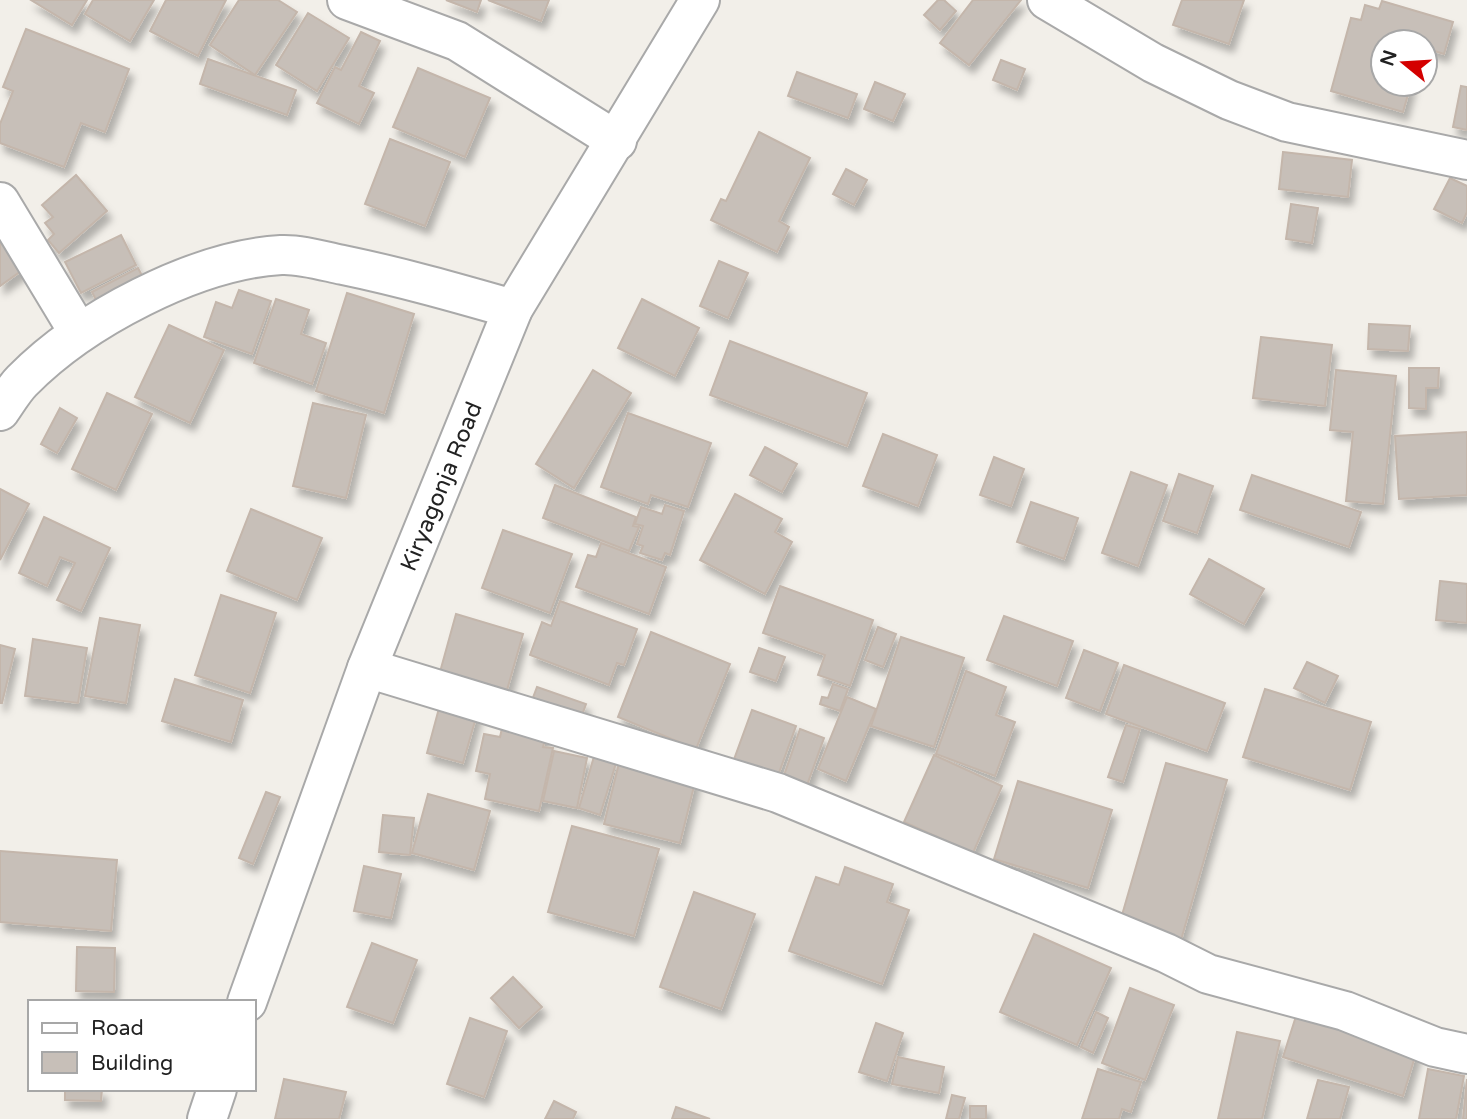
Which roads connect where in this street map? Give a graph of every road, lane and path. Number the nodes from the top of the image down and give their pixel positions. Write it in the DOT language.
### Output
graph roads {
  1 [pos="347,0"];
  2 [pos="700,0"];
  3 [pos="1047,0"];
  4 [pos="617,141"];
  5 [pos="1467,160"];
  6 [pos="0,202"];
  7 [pos="513,309"];
  8 [pos="79,333"];
  9 [pos="0,411"];
  10 [pos="367,668"];
  11 [pos="248,1000"];
  12 [pos="1467,1054"];
  13 [pos="216,1091"];
  14 [pos="207,1119"];
  1 -- 4 [label="street"];
  2 -- 4 [label="street, Kiryagonja Road"];
  3 -- 5 [label="street"];
  4 -- 7 [label="street, Kiryagonja Road"];
  6 -- 8 [label="street"];
  7 -- 8 [label="street"];
  7 -- 10 [label="street, Kiryagonja Road"];
  8 -- 9 [label="street"];
  10 -- 11 [label="street, Kiryagonja Road"];
  10 -- 12 [label="street"];
  13 -- 14 [label="street"];
}
